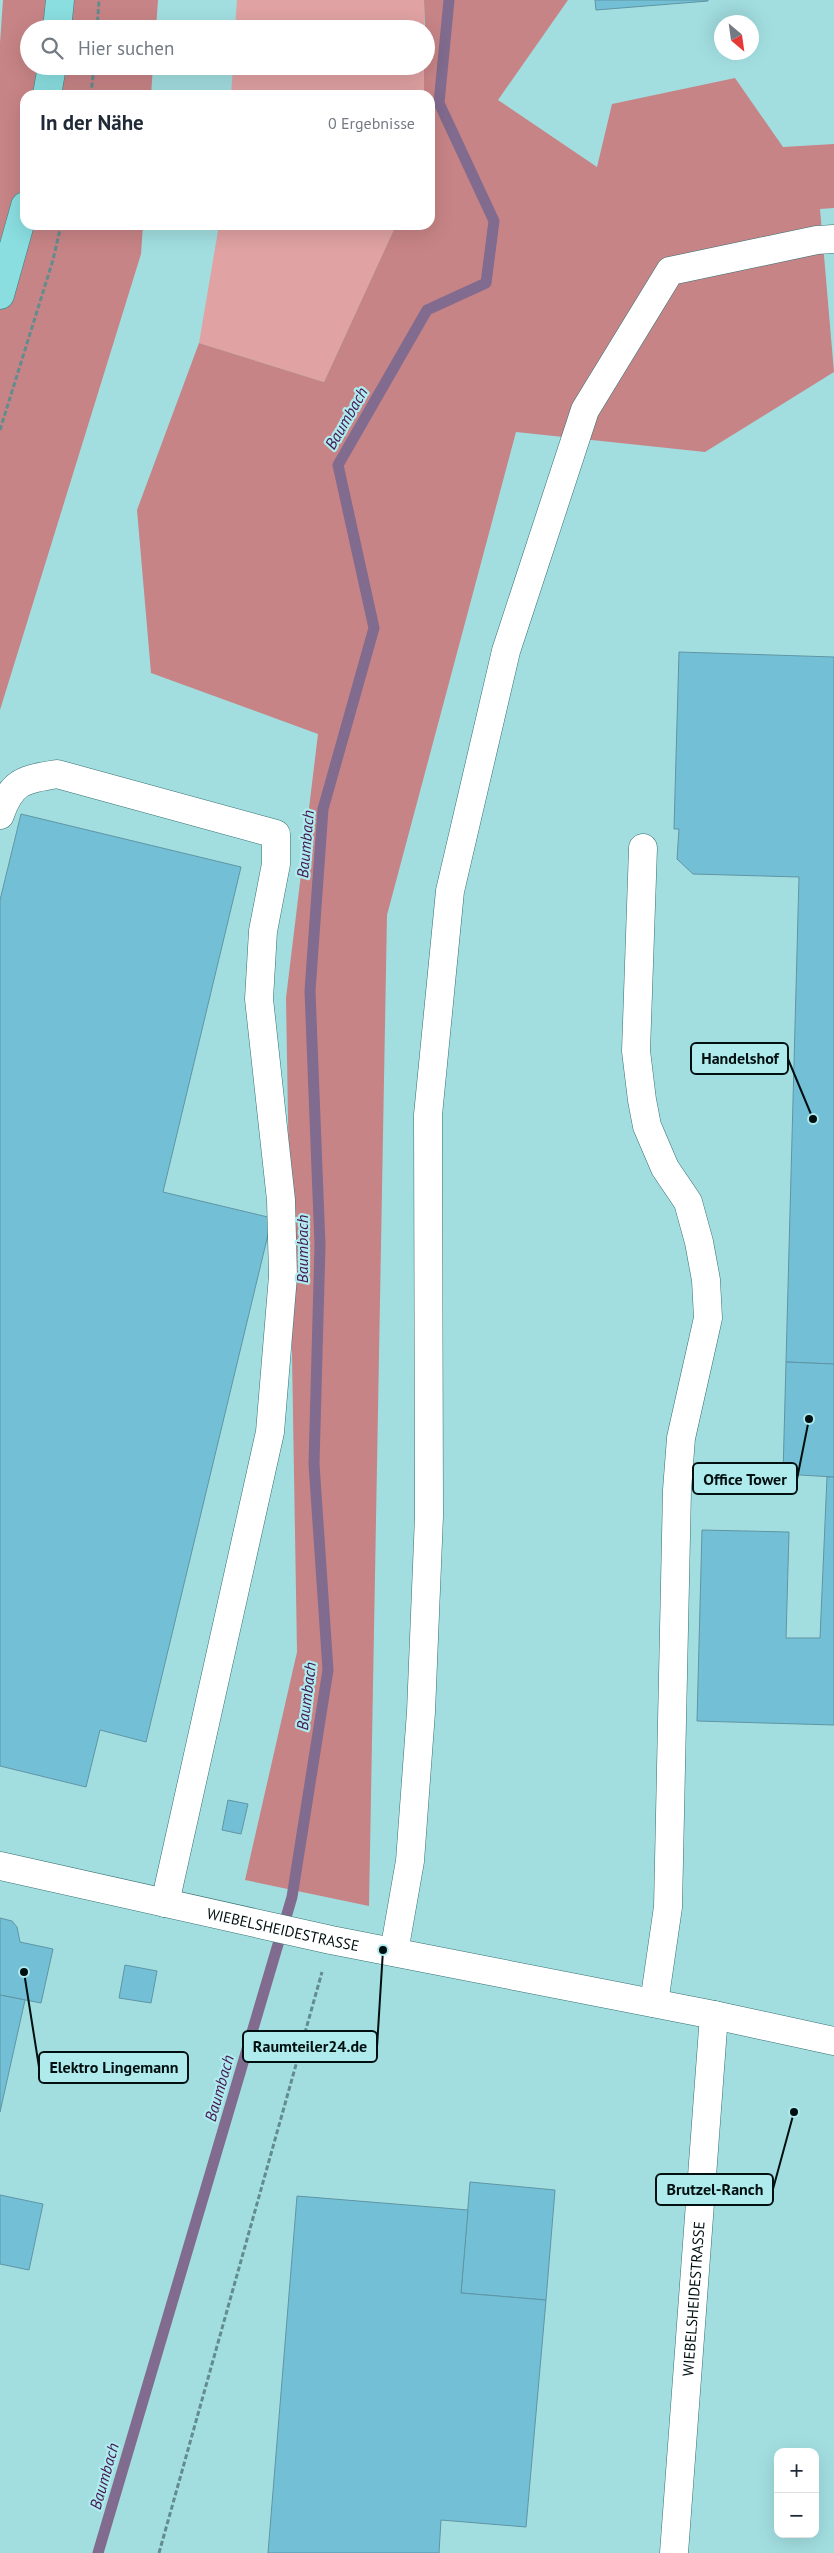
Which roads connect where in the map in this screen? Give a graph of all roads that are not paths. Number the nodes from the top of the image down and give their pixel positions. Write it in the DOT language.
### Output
graph roads {
  1 [pos="60,0"];
  2 [pos="58,20"];
  3 [pos="50,75"];
  4 [pos="48,90"];
  5 [pos="20,224"];
  6 [pos="834,239"];
  7 [pos="0,295"];
  8 [pos="0,815"];
  9 [pos="643,848"];
  10 [pos="0,1866"];
  11 [pos="165,1903"];
  12 [pos="394,1952"];
  13 [pos="654,2003"];
  14 [pos="714,2014"];
  15 [pos="834,2041"];
  16 [pos="674,2553"];
  1 -- 2 [label="main road"];
  3 -- 4 [label="main road"];
  5 -- 7 [label="main road"];
  6 -- 12 [label="street"];
  8 -- 11 [label="street"];
  9 -- 13 [label="street"];
  10 -- 11 [label="street, WIEBELSHEIDESTRASSE"];
  11 -- 12 [label="street, WIEBELSHEIDESTRASSE"];
  12 -- 13 [label="street, WIEBELSHEIDESTRASSE"];
  13 -- 14 [label="street, WIEBELSHEIDESTRASSE"];
  14 -- 15 [label="street, WIEBELSHEIDESTRASSE"];
  14 -- 16 [label="street, WIEBELSHEIDESTRASSE"];
}
